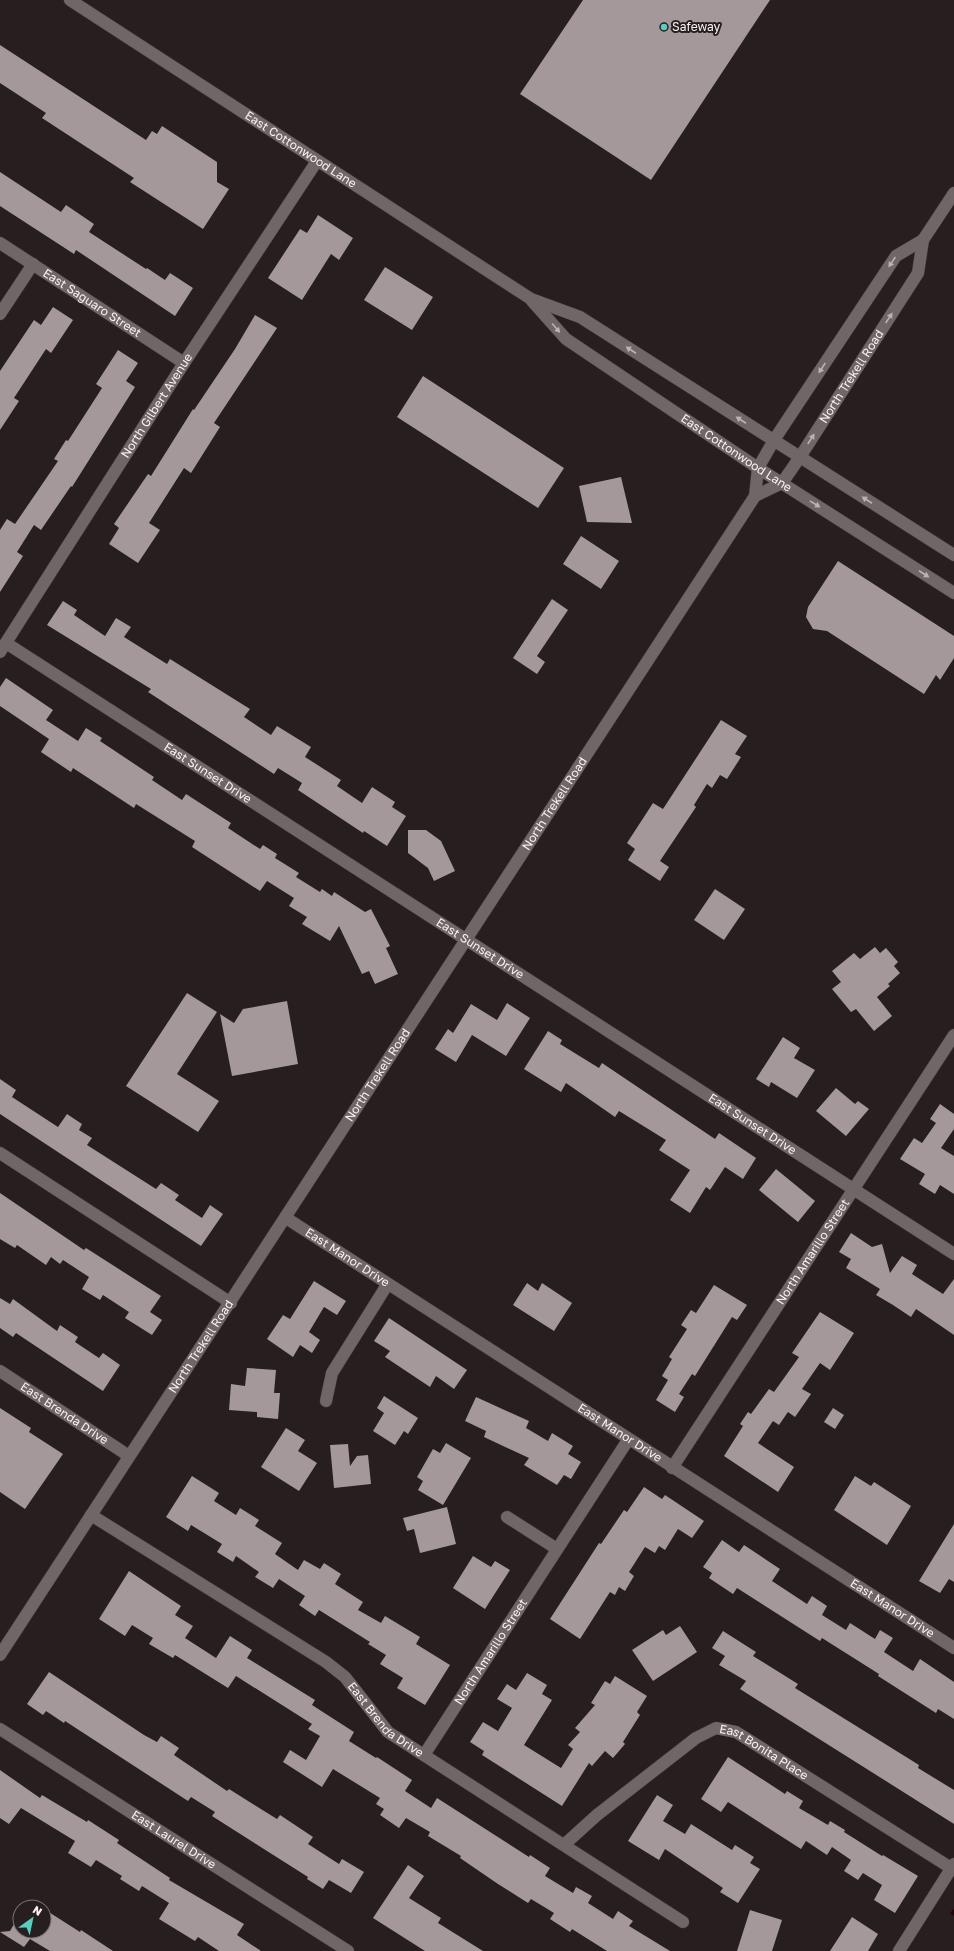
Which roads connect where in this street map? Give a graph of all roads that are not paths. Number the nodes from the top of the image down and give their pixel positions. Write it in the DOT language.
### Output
graph roads {
  1 [pos="70,0"];
  2 [pos="317,161"];
  3 [pos="954,193"];
  4 [pos="923,240"];
  5 [pos="0,242"];
  6 [pos="33,264"];
  7 [pos="530,299"];
  8 [pos="0,314"];
  9 [pos="184,363"];
  10 [pos="774,440"];
  11 [pos="800,457"];
  12 [pos="758,468"];
  13 [pos="782,483"];
  14 [pos="755,496"];
  15 [pos="954,555"];
  16 [pos="954,593"];
  17 [pos="3,647"];
  18 [pos="466,939"];
  19 [pos="954,1035"];
  20 [pos="0,1153"];
  21 [pos="854,1190"];
  22 [pos="286,1218"];
  23 [pos="954,1254"];
  24 [pos="387,1285"];
  25 [pos="231,1303"];
  26 [pos="0,1371"];
  27 [pos="326,1401"];
  28 [pos="628,1440"];
  29 [pos="129,1456"];
  30 [pos="672,1468"];
  31 [pos="91,1515"];
  32 [pos="507,1517"];
  33 [pos="557,1549"];
  34 [pos="954,1648"];
  35 [pos="0,1655"];
  36 [pos="0,1729"];
  37 [pos="424,1755"];
  38 [pos="565,1844"];
  39 [pos="953,1866"];
  40 [pos="683,1922"];
  41 [pos="348,1951"];
  42 [pos="899,1951"];
  1 -- 2 [label="street, East Cottonwood Lane"];
  2 -- 7 [label="street, East Cottonwood Lane"];
  2 -- 9 [label="street, North Gilbert Avenue"];
  3 -- 4 [label="street, North Trekell Road"];
  4 -- 10 [label="street, North Trekell Road, one-way"];
  11 -- 4 [label="street, North Trekell Road, one-way"];
  5 -- 6 [label="street, East Saguaro Street"];
  6 -- 8 [label="street"];
  6 -- 9 [label="street, East Saguaro Street"];
  10 -- 7 [label="street, East Cottonwood Lane, one-way"];
  7 -- 12 [label="street, East Cottonwood Lane, one-way"];
  9 -- 17 [label="street, North Gilbert Avenue"];
  10 -- 11 [label="street, East Cottonwood Lane"];
  10 -- 12 [label="street, North Trekell Road"];
  11 -- 13 [label="street, North Trekell Road"];
  15 -- 11 [label="street, East Cottonwood Lane, one-way"];
  12 -- 13 [label="street, East Cottonwood Lane"];
  12 -- 14 [label="street, North Trekell Road"];
  13 -- 14 [label="street, North Trekell Road"];
  13 -- 16 [label="street, East Cottonwood Lane, one-way"];
  14 -- 18 [label="street, North Trekell Road"];
  17 -- 18 [label="street, East Sunset Drive"];
  18 -- 21 [label="street, East Sunset Drive"];
  18 -- 22 [label="street, North Trekell Road"];
  19 -- 21 [label="street, North Amarillo Street"];
  20 -- 25 [label="street"];
  21 -- 23 [label="street, East Sunset Drive"];
  21 -- 30 [label="street, North Amarillo Street"];
  22 -- 24 [label="street, East Manor Drive"];
  22 -- 25 [label="street, North Trekell Road"];
  24 -- 27 [label="street"];
  24 -- 28 [label="street, East Manor Drive"];
  25 -- 29 [label="street, North Trekell Road"];
  26 -- 29 [label="street, East Brenda Drive"];
  28 -- 30 [label="street, East Manor Drive"];
  28 -- 33 [label="street, North Amarillo Street"];
  29 -- 31 [label="street, North Trekell Road"];
  30 -- 34 [label="street, East Manor Drive"];
  31 -- 35 [label="street, North Trekell Road"];
  31 -- 37 [label="street, East Brenda Drive"];
  32 -- 33 [label="street"];
  33 -- 37 [label="street, North Amarillo Street"];
  36 -- 41 [label="street, East Laurel Drive"];
  37 -- 38 [label="street, East Brenda Drive"];
  38 -- 39 [label="street, East Bonita Place"];
  38 -- 40 [label="street, East Brenda Drive"];
  39 -- 42 [label="street"];
}
